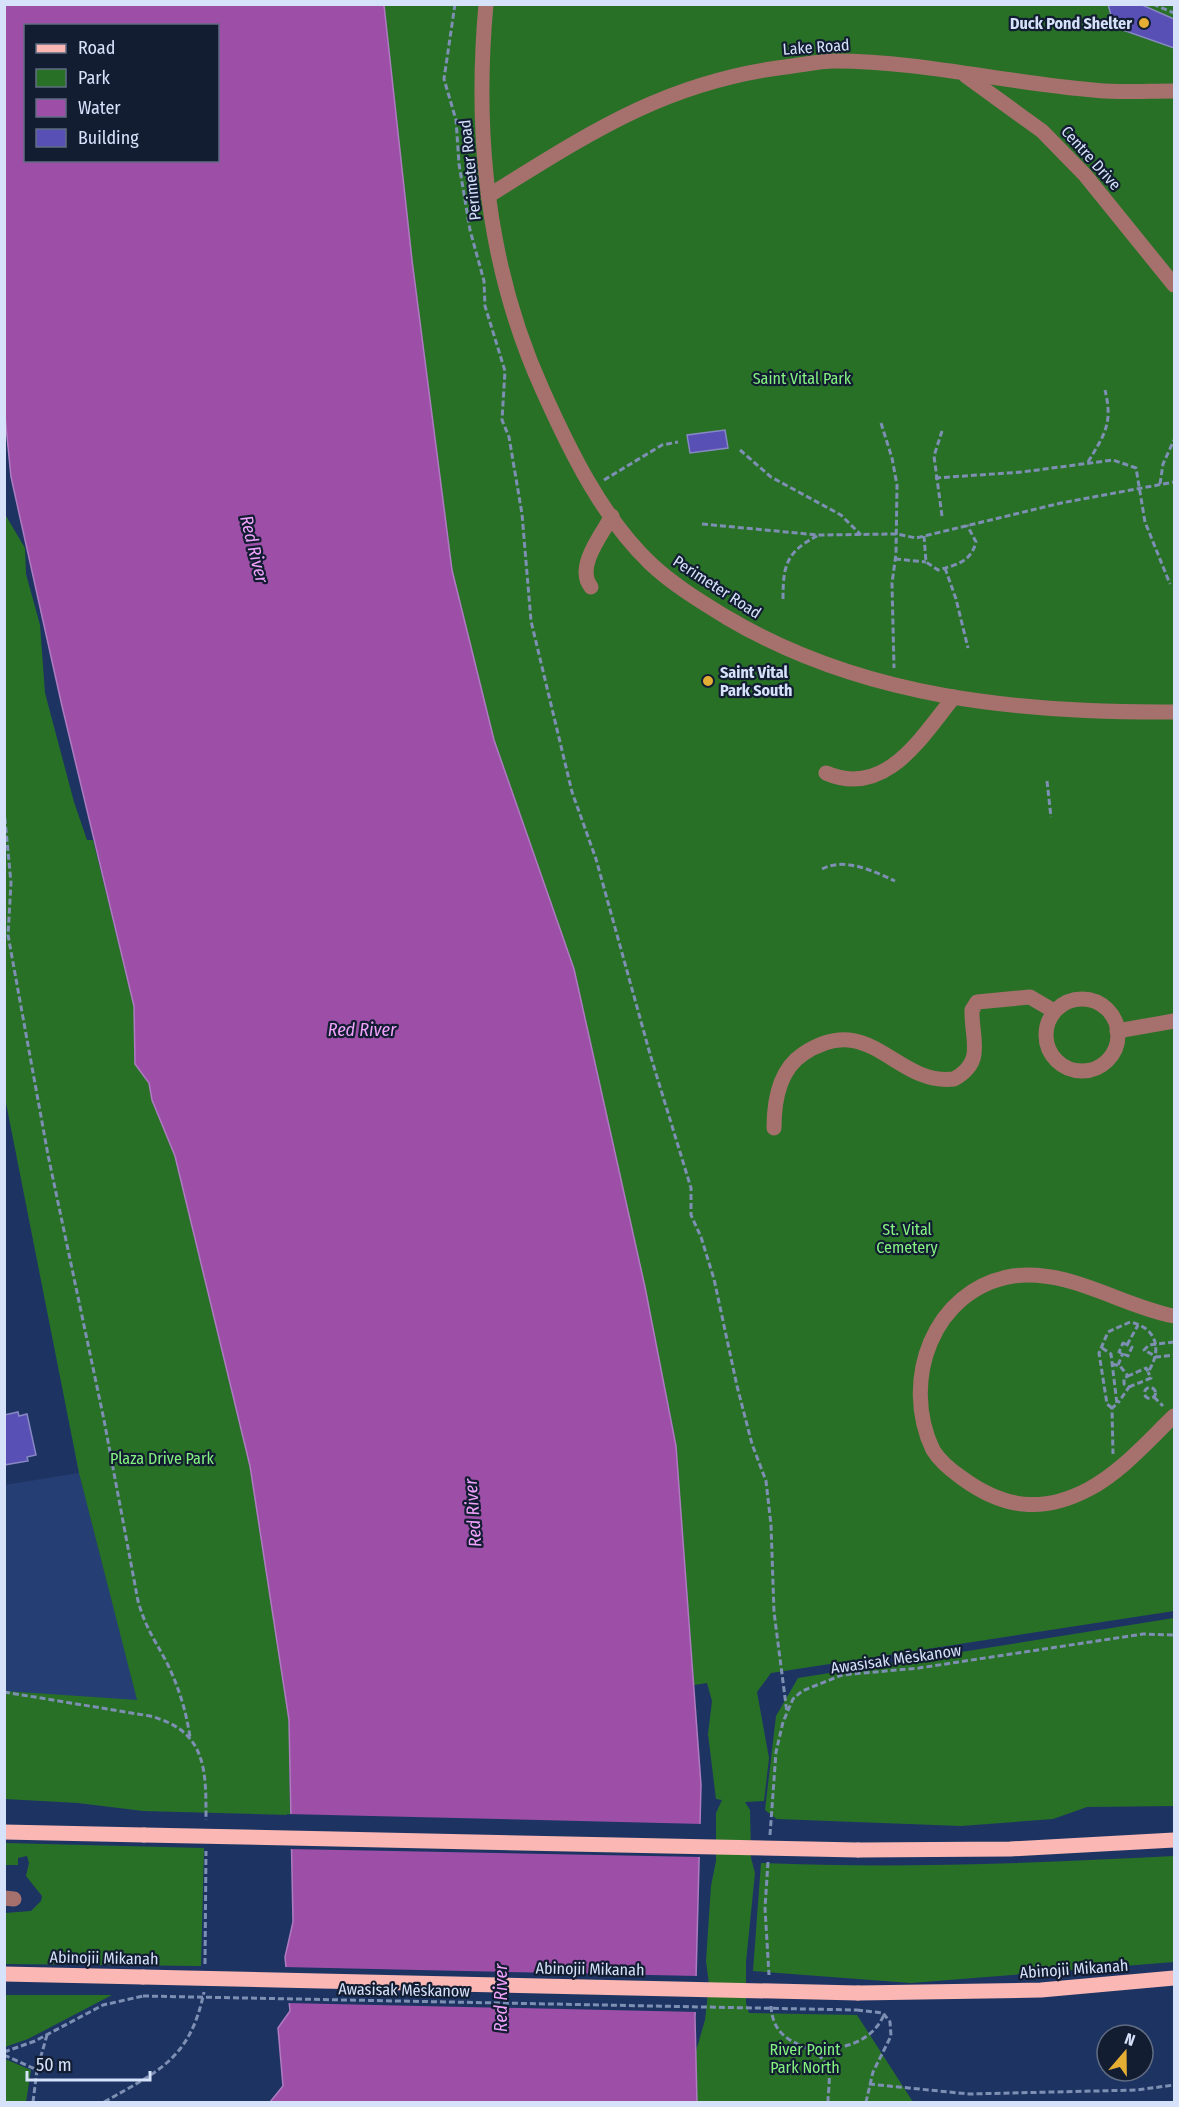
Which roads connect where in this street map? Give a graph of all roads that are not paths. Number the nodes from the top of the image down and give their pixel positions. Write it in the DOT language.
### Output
graph roads {
  1 [pos="486,4"];
  2 [pos="964,74"];
  3 [pos="1174,92"];
  4 [pos="488,196"];
  5 [pos="1174,285"];
  6 [pos="612,516"];
  7 [pos="591,587"];
  8 [pos="954,697"];
  9 [pos="1174,712"];
  10 [pos="826,773"];
  11 [pos="1054,1011"];
  12 [pos="1174,1021"];
  13 [pos="1118,1030"];
  14 [pos="774,1128"];
  15 [pos="1174,1316"];
  16 [pos="1174,1416"];
  17 [pos="4,1823"];
  18 [pos="4,1832"];
  19 [pos="102,1834"];
  20 [pos="1174,1839"];
  21 [pos="4,1974"];
  22 [pos="1174,1978"];
  1 -- 4 [label="street, Perimeter Road"];
  2 -- 3 [label="street, Lake Road"];
  2 -- 4 [label="street, Lake Road"];
  2 -- 5 [label="street, Centre Drive"];
  4 -- 6 [label="street, Perimeter Road"];
  6 -- 7 [label="street"];
  6 -- 8 [label="street, Perimeter Road"];
  8 -- 9 [label="street, Perimeter Road"];
  8 -- 10 [label="street"];
  11 -- 13 [label="street"];
  11 -- 13 [label="street"];
  11 -- 14 [label="street"];
  12 -- 13 [label="street"];
  15 -- 16 [label="street"];
  17 -- 19 [label="main road"];
  18 -- 19 [label="main road"];
  19 -- 20 [label="main road, bridge"];
  21 -- 22 [label="main road, Abinojii Mikanah, bridge"];
}
